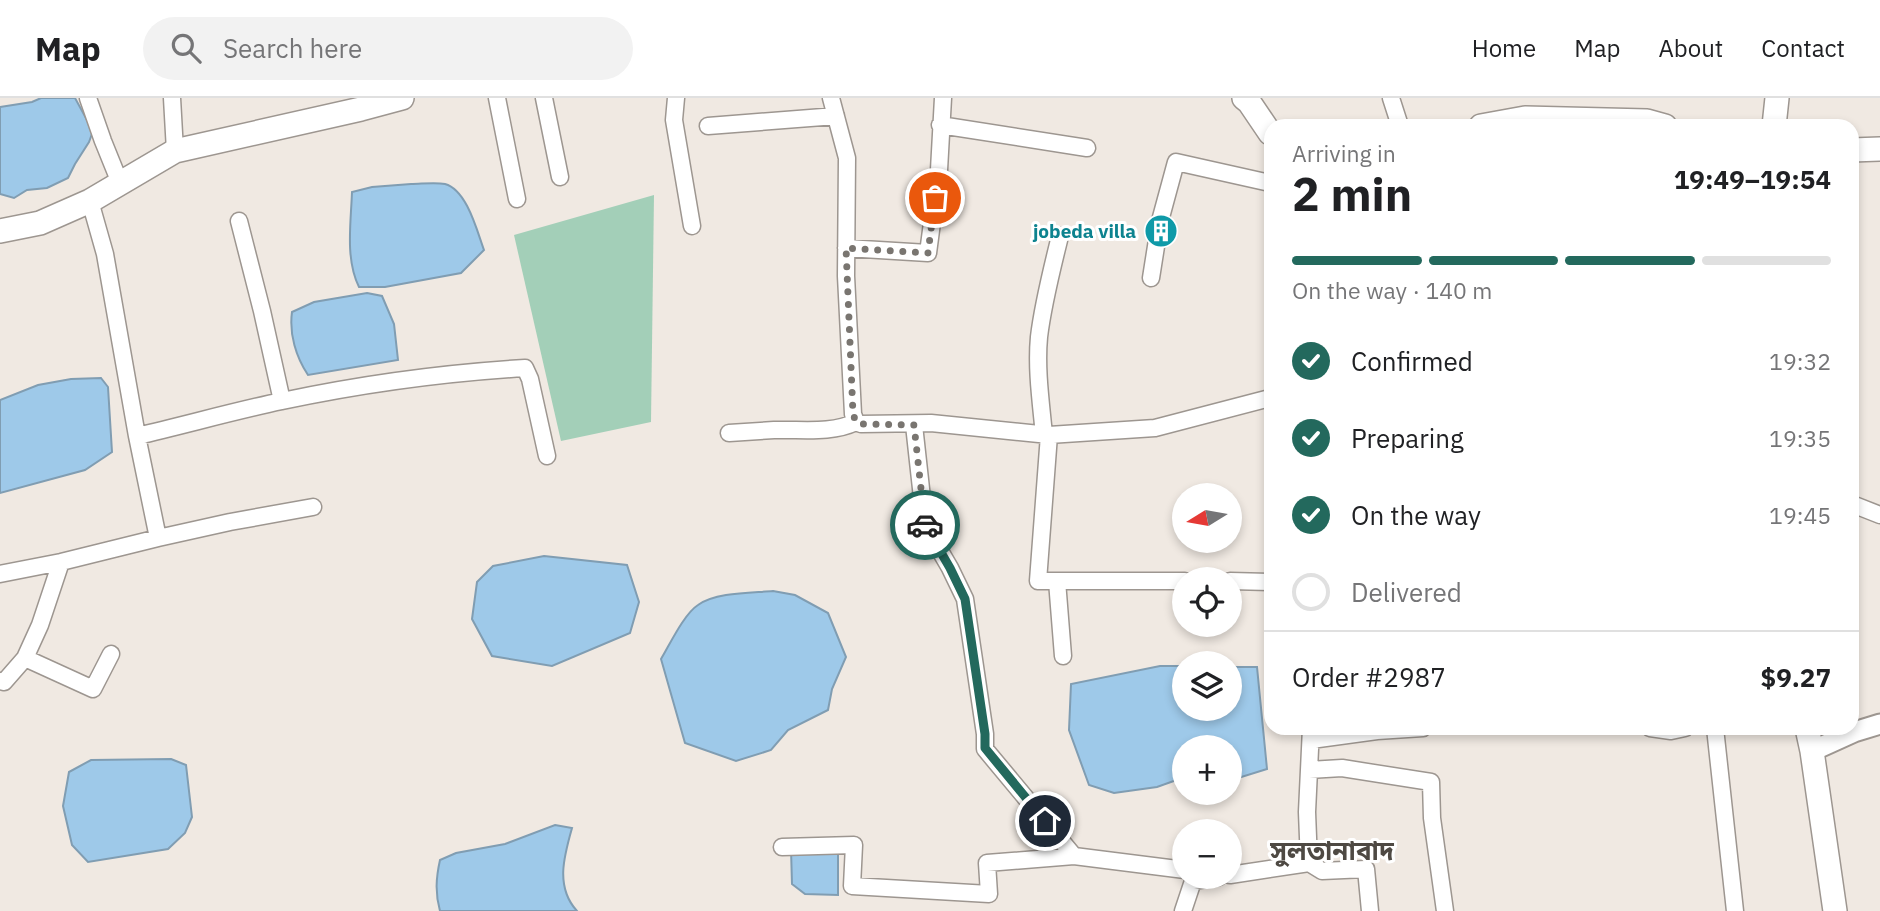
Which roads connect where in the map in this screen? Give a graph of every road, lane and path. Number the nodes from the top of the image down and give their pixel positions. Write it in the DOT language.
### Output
graph roads {
  1 [pos="88,98"];
  2 [pos="172,98"];
  3 [pos="402,98"];
  4 [pos="497,98"];
  5 [pos="544,98"];
  6 [pos="676,98"];
  7 [pos="831,98"];
  8 [pos="943,98"];
  9 [pos="1391,98"];
  10 [pos="1777,98"];
  11 [pos="1247,99"];
  12 [pos="359,104"];
  13 [pos="836,116"];
  14 [pos="1397,119"];
  15 [pos="1520,119"];
  16 [pos="1566,119"];
  17 [pos="1774,119"];
  18 [pos="1264,124"];
  19 [pos="940,125"];
  20 [pos="708,126"];
  21 [pos="1087,148"];
  22 [pos="1880,149"];
  23 [pos="175,150"];
  24 [pos="1859,150"];
  25 [pos="559,177"];
  26 [pos="1264,182"];
  27 [pos="120,183"];
  28 [pos="517,199"];
  29 [pos="90,201"];
  30 [pos="239,221"];
  31 [pos="692,226"];
  32 [pos="0,231"];
  33 [pos="1060,236"];
  34 [pos="846,248"];
  35 [pos="1151,278"];
  36 [pos="1264,400"];
  37 [pos="282,401"];
  38 [pos="856,422"];
  39 [pos="914,425"];
  40 [pos="729,433"];
  41 [pos="1046,435"];
  42 [pos="137,436"];
  43 [pos="547,456"];
  44 [pos="313,507"];
  45 [pos="1859,507"];
  46 [pos="1880,515"];
  47 [pos="158,538"];
  48 [pos="61,562"];
  49 [pos="0,574"];
  50 [pos="1057,581"];
  51 [pos="1172,581"];
  52 [pos="1242,581"];
  53 [pos="1264,582"];
  54 [pos="111,654"];
  55 [pos="1063,656"];
  56 [pos="26,658"];
  57 [pos="0,681"];
  58 [pos="1880,724"];
  59 [pos="1859,730"];
  60 [pos="1311,735"];
  61 [pos="1716,735"];
  62 [pos="1809,735"];
  63 [pos="1847,735"];
  64 [pos="1812,751"];
  65 [pos="1309,770"];
  66 [pos="782,847"];
  67 [pos="1074,856"];
  68 [pos="1309,863"];
  69 [pos="1172,873"];
  70 [pos="1242,873"];
  71 [pos="1188,889"];
  72 [pos="1184,911"];
  73 [pos="1370,911"];
  74 [pos="1445,911"];
  75 [pos="1735,911"];
  76 [pos="1835,911"];
  1 -- 27 [label="street"];
  2 -- 23 [label="street"];
  3 -- 12 [label="main road"];
  4 -- 28 [label="street"];
  5 -- 25 [label="street"];
  6 -- 31 [label="street"];
  7 -- 13 [label="street"];
  8 -- 19 [label="street"];
  9 -- 14 [label="street"];
  10 -- 17 [label="main road"];
  11 -- 18 [label="main road"];
  12 -- 23 [label="main road"];
  13 -- 20 [label="street"];
  13 -- 34 [label="street"];
  15 -- 16 [label="main road"];
  19 -- 21 [label="street"];
  19 -- 34 [label="street"];
  22 -- 24 [label="main road"];
  23 -- 27 [label="main road"];
  26 -- 35 [label="street"];
  27 -- 29 [label="main road"];
  29 -- 32 [label="main road"];
  29 -- 42 [label="street"];
  30 -- 37 [label="street"];
  33 -- 41 [label="street"];
  34 -- 38 [label="street"];
  36 -- 41 [label="street"];
  37 -- 42 [label="street"];
  37 -- 43 [label="street"];
  38 -- 39 [label="street"];
  38 -- 40 [label="street"];
  39 -- 41 [label="street"];
  39 -- 67 [label="street"];
  41 -- 50 [label="street"];
  42 -- 47 [label="street"];
  44 -- 47 [label="street"];
  45 -- 46 [label="street"];
  47 -- 48 [label="street"];
  48 -- 49 [label="street"];
  48 -- 56 [label="street"];
  50 -- 51 [label="street"];
  50 -- 55 [label="street"];
  52 -- 53 [label="street"];
  54 -- 56 [label="street"];
  56 -- 57 [label="street"];
  58 -- 59 [label="street"];
  60 -- 65 [label="street"];
  61 -- 75 [label="street"];
  62 -- 64 [label="main road"];
  63 -- 64 [label="street"];
  64 -- 76 [label="main road"];
  65 -- 68 [label="street"];
  65 -- 74 [label="street"];
  66 -- 67 [label="street"];
  67 -- 69 [label="street"];
  68 -- 70 [label="street"];
  68 -- 73 [label="street"];
  71 -- 72 [label="street"];
}
